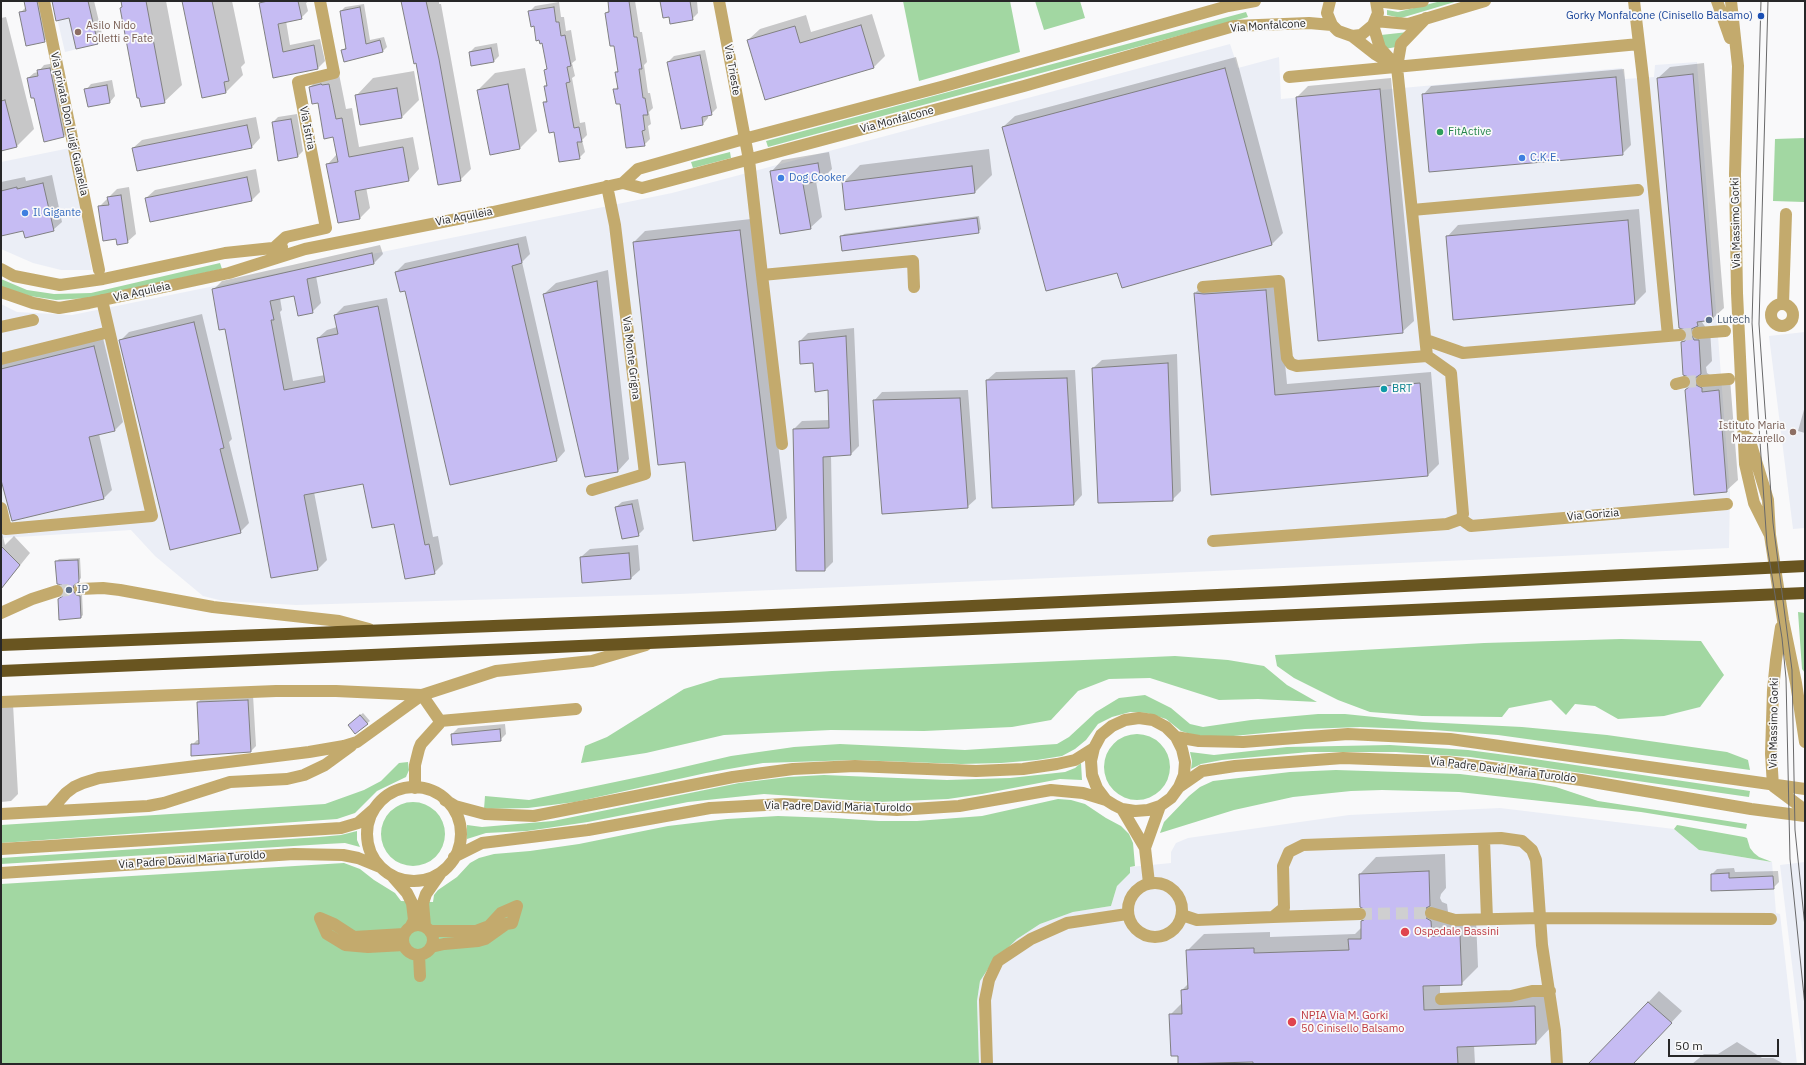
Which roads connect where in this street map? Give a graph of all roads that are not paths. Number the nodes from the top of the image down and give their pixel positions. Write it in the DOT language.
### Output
graph roads {
  1 [pos="44,1"];
  2 [pos="320,1"];
  3 [pos="719,1"];
  4 [pos="1255,1"];
  5 [pos="1330,1"];
  6 [pos="1376,1"];
  7 [pos="1424,1"];
  8 [pos="1485,1"];
  9 [pos="1634,1"];
  10 [pos="1718,1"];
  11 [pos="1731,1"];
  12 [pos="1426,18"];
  13 [pos="1374,23"];
  14 [pos="1332,25"];
  15 [pos="1352,36"];
  16 [pos="1639,44"];
  17 [pos="1737,58"];
  18 [pos="1397,68"];
  19 [pos="1289,77"];
  20 [pos="744,139"];
  21 [pos="749,160"];
  22 [pos="623,183"];
  23 [pos="607,186"];
  24 [pos="1638,190"];
  25 [pos="1412,210"];
  26 [pos="1786,214"];
  27 [pos="275,247"];
  28 [pos="305,249"];
  29 [pos="1,269"];
  30 [pos="99,270"];
  31 [pos="762,275"];
  32 [pos="914,287"];
  33 [pos="1203,287"];
  34 [pos="1,292"];
  35 [pos="102,300"];
  36 [pos="1783,304"];
  37 [pos="33,320"];
  38 [pos="1792,321"];
  39 [pos="1805,322"];
  40 [pos="1,327"];
  41 [pos="1725,331"];
  42 [pos="109,332"];
  43 [pos="1698,333"];
  44 [pos="1426,340"];
  45 [pos="1427,356"];
  46 [pos="1,359"];
  47 [pos="1729,379"];
  48 [pos="1702,381"];
  49 [pos="782,444"];
  50 [pos="592,490"];
  51 [pos="1727,504"];
  52 [pos="1,508"];
  53 [pos="1461,519"];
  54 [pos="1212,541"];
  55 [pos="1799,567"];
  56 [pos="80,589"];
  57 [pos="57,591"];
  58 [pos="1800,594"];
  59 [pos="1,613"];
  60 [pos="1783,620"];
  61 [pos="370,629"];
  62 [pos="652,643"];
  63 [pos="1,644"];
  64 [pos="1,671"];
  65 [pos="422,695"];
  66 [pos="1,702"];
  67 [pos="576,709"];
  68 [pos="440,721"];
  69 [pos="1176,737"];
  70 [pos="357,742"];
  71 [pos="1805,742"];
  72 [pos="1094,748"];
  73 [pos="1773,786"];
  74 [pos="1179,787"];
  75 [pos="415,788"];
  76 [pos="1805,789"];
  77 [pos="445,800"];
  78 [pos="1106,800"];
  79 [pos="1160,806"];
  80 [pos="374,809"];
  81 [pos="1122,809"];
  82 [pos="1805,810"];
  83 [pos="50,811"];
  84 [pos="1,814"];
  85 [pos="1805,816"];
  86 [pos="1484,839"];
  87 [pos="1145,848"];
  88 [pos="1,849"];
  89 [pos="454,858"];
  90 [pos="380,867"];
  91 [pos="441,872"];
  92 [pos="1,873"];
  93 [pos="392,876"];
  94 [pos="1149,883"];
  95 [pos="1431,913"];
  96 [pos="1127,914"];
  97 [pos="1360,914"];
  98 [pos="1182,915"];
  99 [pos="1273,917"];
  100 [pos="1540,918"];
  101 [pos="1487,919"];
  102 [pos="1771,919"];
  103 [pos="427,929"];
  104 [pos="406,935"];
  105 [pos="431,947"];
  106 [pos="419,955"];
  107 [pos="420,976"];
  108 [pos="1550,991"];
  109 [pos="1441,999"];
  110 [pos="987,1064"];
  111 [pos="1557,1064"];
  1 -- 30 [label="street, Via privata Don Luigi Guanella"];
  2 -- 27 [label="street, Via Istria"];
  3 -- 20 [label="street, Via Trieste"];
  4 -- 20 [label="street, Via Monfalcone"];
  5 -- 14 [label="street"];
  6 -- 7 [label="street"];
  6 -- 13 [label="street"];
  8 -- 12 [label="street"];
  9 -- 16 [label="street"];
  10 -- 17 [label="street, Via Massimo Gorki"];
  11 -- 17 [label="street, Via Massimo Gorki"];
  12 -- 13 [label="street"];
  12 -- 18 [label="street"];
  13 -- 15 [label="street"];
  13 -- 18 [label="street"];
  14 -- 15 [label="street"];
  14 -- 21 [label="street, Via Monfalcone"];
  15 -- 18 [label="street"];
  16 -- 18 [label="street"];
  16 -- 44 [label="street"];
  17 -- 60 [label="street, Via Massimo Gorki"];
  18 -- 19 [label="street"];
  18 -- 25 [label="street"];
  20 -- 21 [label="street, Via Trieste"];
  20 -- 22 [label="street"];
  21 -- 22 [label="street, Via Aquileia"];
  21 -- 31 [label="street"];
  22 -- 23 [label="street, Via Aquileia"];
  23 -- 28 [label="street, Via Aquileia"];
  23 -- 50 [label="street, Via Monte Grigna"];
  24 -- 25 [label="street"];
  25 -- 44 [label="street"];
  26 -- 36 [label="street"];
  27 -- 28 [label="street, Via Aquileia"];
  27 -- 29 [label="street, Via Aquileia"];
  28 -- 35 [label="street, Via Aquileia"];
  31 -- 32 [label="street"];
  31 -- 49 [label="street"];
  33 -- 45 [label="street"];
  34 -- 35 [label="street, Via Aquileia"];
  35 -- 42 [label="street"];
  36 -- 38 [label="street"];
  36 -- 38 [label="street"];
  37 -- 40 [label="street"];
  38 -- 39 [label="street"];
  41 -- 43 [label="street"];
  42 -- 46 [label="street"];
  42 -- 52 [label="street"];
  44 -- 45 [label="street"];
  45 -- 53 [label="street"];
  47 -- 48 [label="street"];
  51 -- 53 [label="street, Via Gorizia"];
  53 -- 54 [label="street"];
  55 -- 61 [label="highway"];
  56 -- 61 [label="street"];
  57 -- 59 [label="street"];
  58 -- 62 [label="highway"];
  60 -- 71 [label="street, Via Massimo Gorki"];
  60 -- 73 [label="street, Via Massimo Gorki"];
  61 -- 63 [label="highway"];
  62 -- 64 [label="highway"];
  62 -- 65 [label="street"];
  65 -- 66 [label="street"];
  65 -- 68 [label="street"];
  65 -- 70 [label="street"];
  67 -- 68 [label="street"];
  68 -- 75 [label="street"];
  69 -- 72 [label="street"];
  69 -- 73 [label="street, Via Padre David Maria Turoldo"];
  69 -- 74 [label="street"];
  70 -- 83 [label="street"];
  70 -- 83 [label="street"];
  72 -- 77 [label="street"];
  72 -- 78 [label="street"];
  73 -- 76 [label="street, Via Padre David Maria Turoldo"];
  73 -- 82 [label="street"];
  74 -- 79 [label="street"];
  74 -- 85 [label="street, Via Padre David Maria Turoldo"];
  75 -- 77 [label="street"];
  75 -- 80 [label="street"];
  77 -- 89 [label="street"];
  78 -- 81 [label="street"];
  78 -- 89 [label="street, Via Padre David Maria Turoldo"];
  79 -- 81 [label="street"];
  79 -- 87 [label="street"];
  80 -- 88 [label="street, Via Padre David Maria Turoldo"];
  80 -- 90 [label="street"];
  81 -- 87 [label="street"];
  83 -- 84 [label="street"];
  86 -- 99 [label="street"];
  86 -- 100 [label="street"];
  86 -- 101 [label="street"];
  87 -- 94 [label="street"];
  89 -- 91 [label="street"];
  90 -- 92 [label="street, Via Padre David Maria Turoldo"];
  90 -- 93 [label="street"];
  91 -- 93 [label="street"];
  91 -- 103 [label="street"];
  93 -- 104 [label="street"];
  94 -- 96 [label="street"];
  94 -- 98 [label="street"];
  95 -- 101 [label="street"];
  96 -- 98 [label="street"];
  96 -- 110 [label="street"];
  97 -- 99 [label="street"];
  98 -- 99 [label="street"];
  100 -- 101 [label="street"];
  100 -- 102 [label="street"];
  100 -- 108 [label="street"];
  103 -- 104 [label="street"];
  103 -- 105 [label="street"];
  103 -- 105 [label="street"];
  104 -- 104 [label="street"];
  104 -- 106 [label="street"];
  105 -- 106 [label="street"];
  106 -- 107 [label="street"];
  108 -- 109 [label="street"];
  108 -- 111 [label="street"];
}
